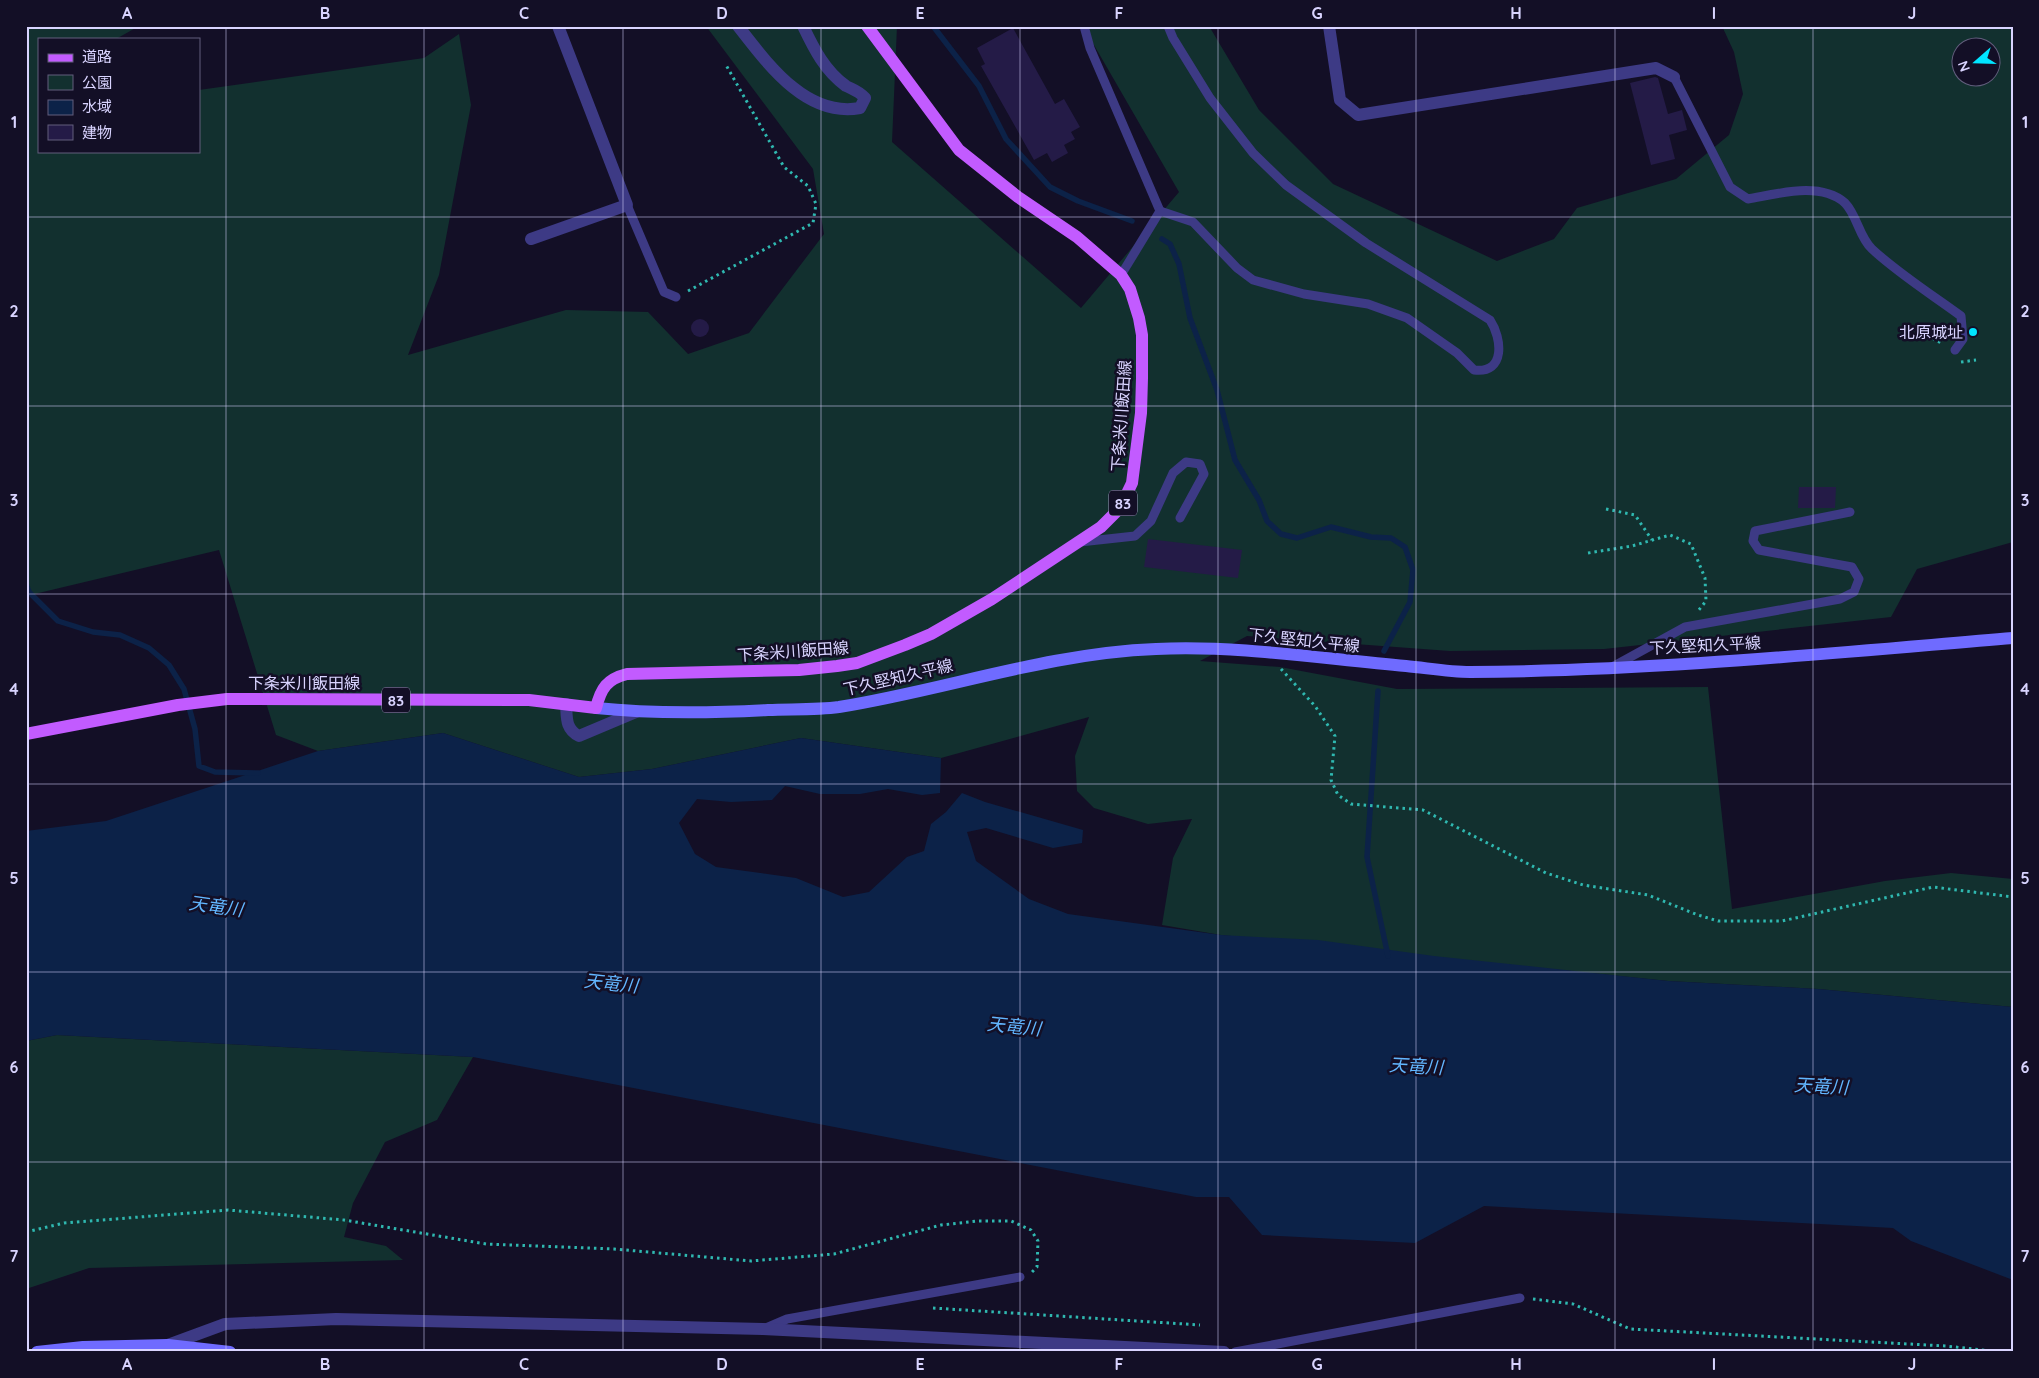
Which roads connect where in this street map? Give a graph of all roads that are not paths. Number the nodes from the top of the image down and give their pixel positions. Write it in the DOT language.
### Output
graph roads {
  1 [pos="558,26"];
  2 [pos="738,26"];
  3 [pos="803,26"];
  4 [pos="867,26"];
  5 [pos="1084,26"];
  6 [pos="1168,26"];
  7 [pos="1329,26"];
  8 [pos="1674,77"];
  9 [pos="626,205"];
  10 [pos="1160,210"];
  11 [pos="531,239"];
  12 [pos="1121,275"];
  13 [pos="676,297"];
  14 [pos="1955,350"];
  15 [pos="1850,512"];
  16 [pos="1180,518"];
  17 [pos="1080,542"];
  18 [pos="2013,638"];
  19 [pos="1614,666"];
  20 [pos="566,704"];
  21 [pos="596,708"];
  22 [pos="636,712"];
  23 [pos="26,734"];
  24 [pos="1020,1277"];
  25 [pos="1520,1298"];
  26 [pos="763,1329"];
  27 [pos="168,1348"];
  28 [pos="37,1352"];
  29 [pos="230,1352"];
  30 [pos="1224,1352"];
  31 [pos="1235,1352"];
  1 -- 9 [label="street"];
  2 -- 3 [label="street"];
  4 -- 12 [label="main road, 下条米川飯田線 / 83"];
  5 -- 10 [label="lane"];
  6 -- 10 [label="lane"];
  7 -- 8 [label="street"];
  8 -- 14 [label="lane"];
  9 -- 11 [label="street"];
  9 -- 13 [label="lane"];
  10 -- 12 [label="lane"];
  12 -- 17 [label="main road, 下条米川飯田線 / 83"];
  15 -- 19 [label="lane"];
  16 -- 17 [label="lane"];
  17 -- 21 [label="main road, 下条米川飯田線 / 83"];
  18 -- 19 [label="main road, 下久堅知久平線"];
  19 -- 22 [label="main road, 下久堅知久平線"];
  20 -- 21 [label="main road, 下条米川飯田線 / 83"];
  20 -- 22 [label="street"];
  20 -- 23 [label="main road, 下条米川飯田線 / 83"];
  21 -- 22 [label="main road, 下久堅知久平線"];
  24 -- 26 [label="lane"];
  25 -- 31 [label="lane"];
  26 -- 27 [label="street"];
  26 -- 30 [label="street"];
  27 -- 28 [label="main road"];
  27 -- 29 [label="main road"];
}
